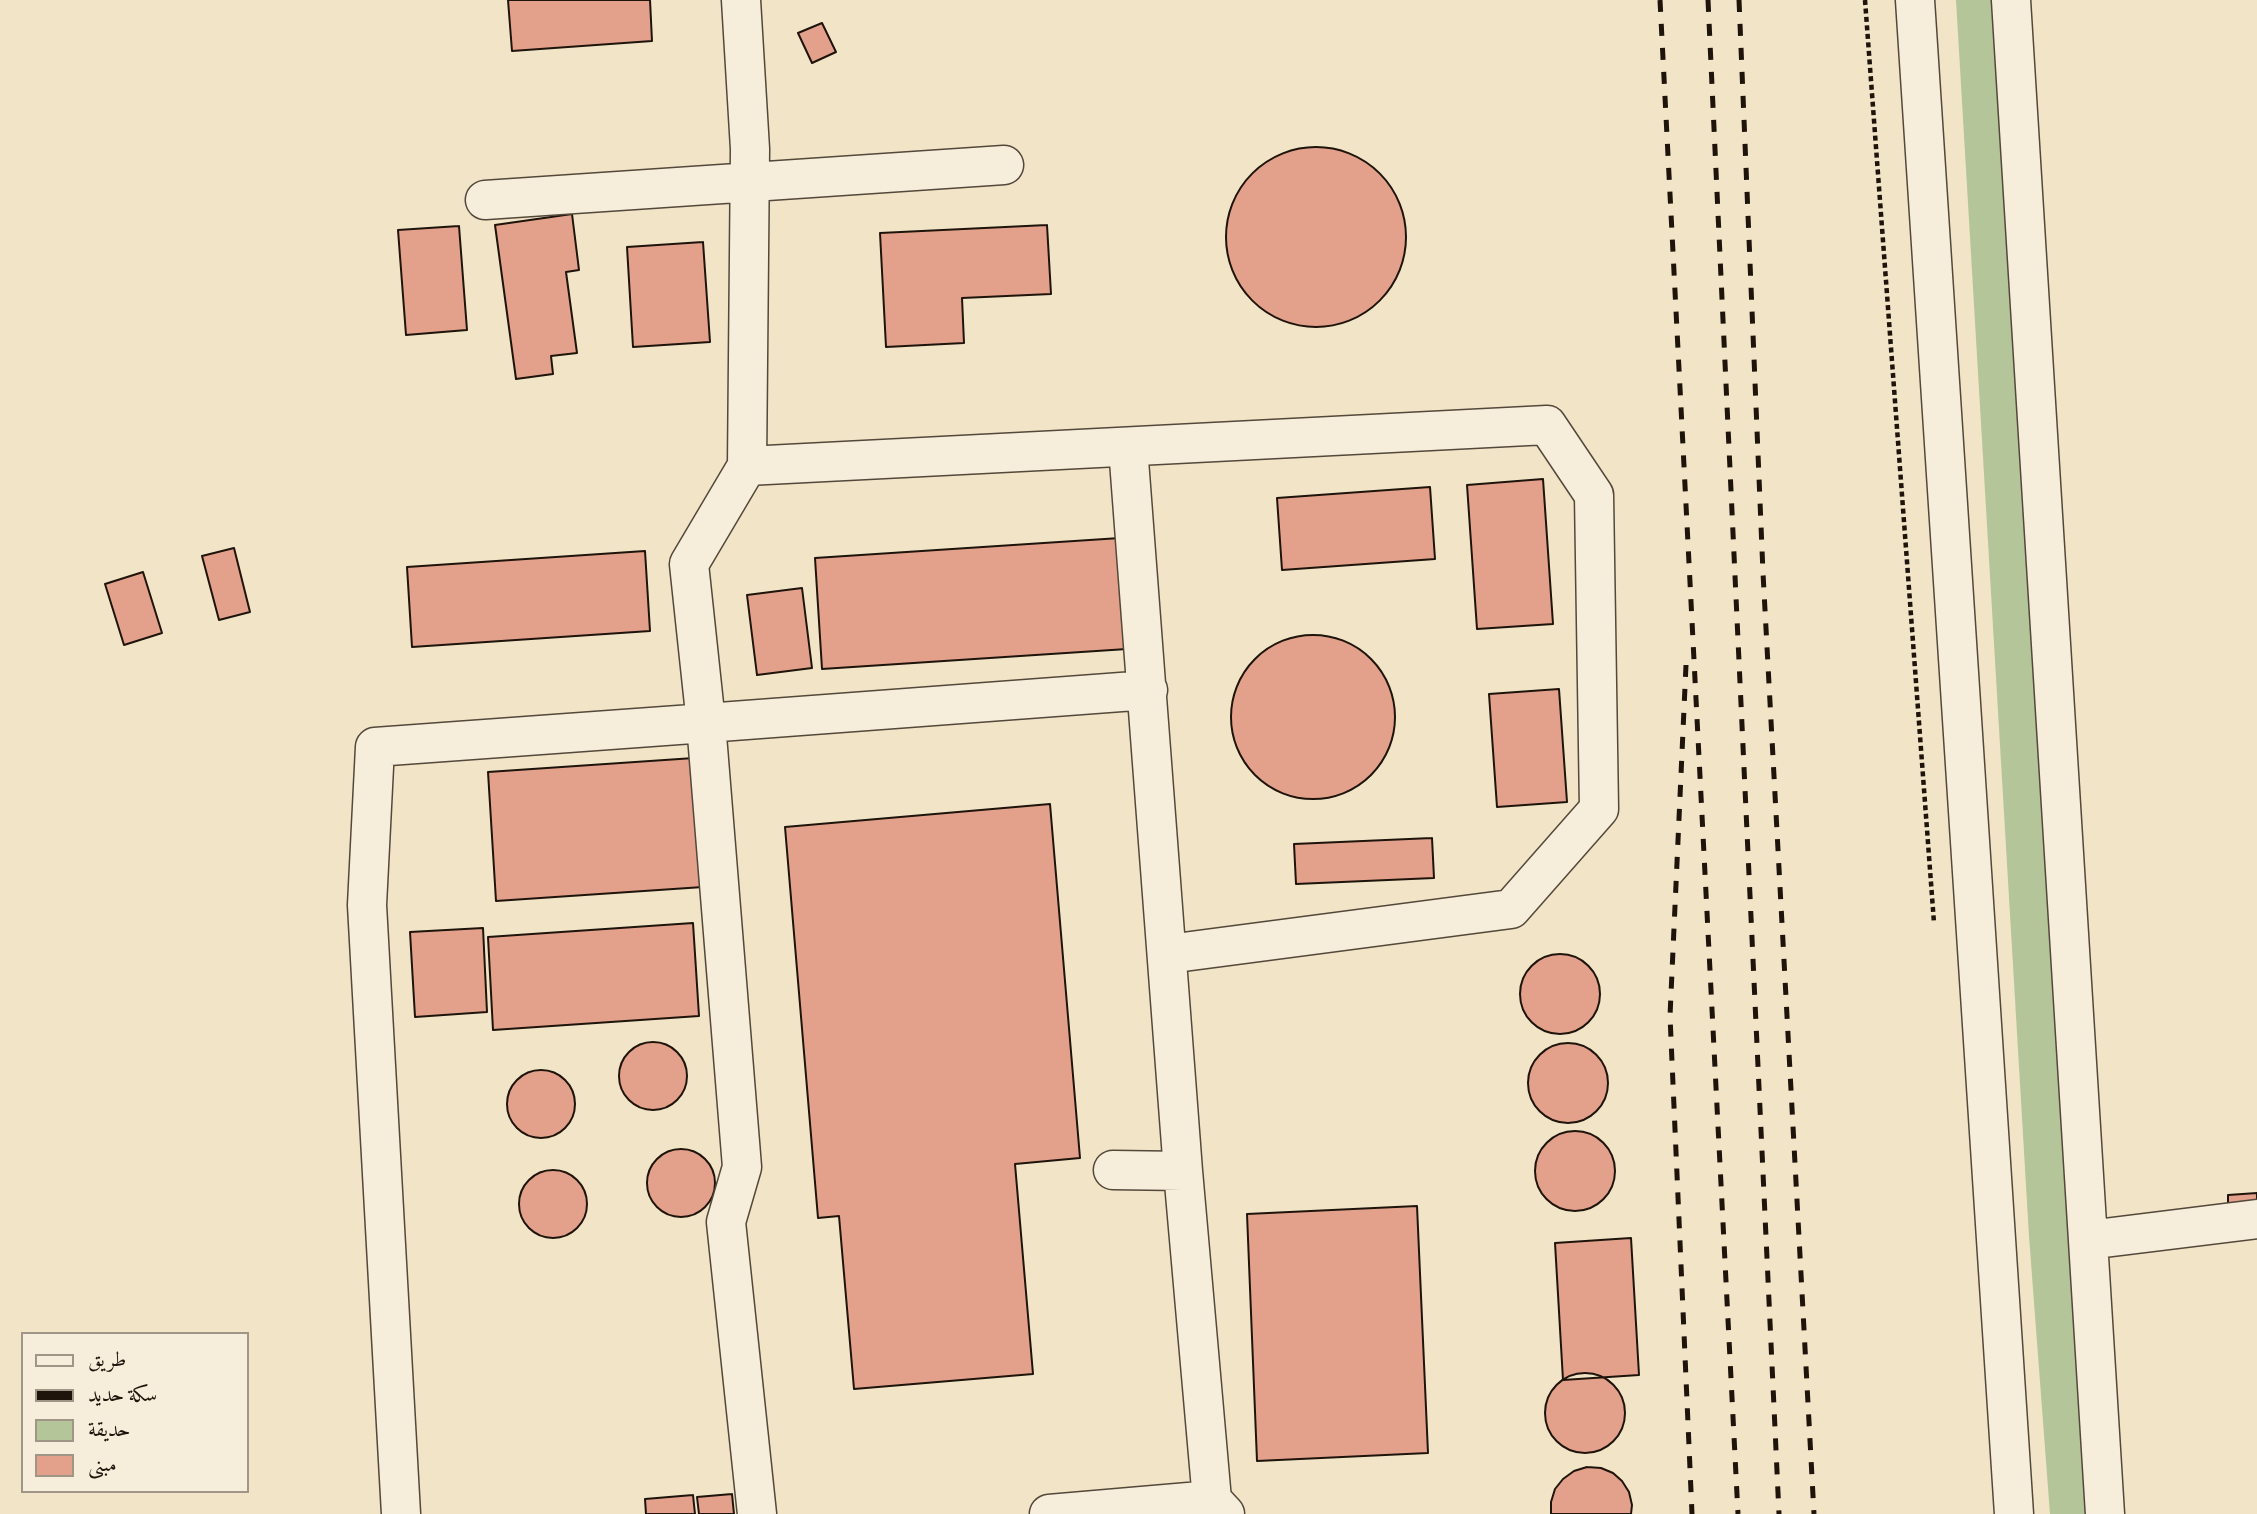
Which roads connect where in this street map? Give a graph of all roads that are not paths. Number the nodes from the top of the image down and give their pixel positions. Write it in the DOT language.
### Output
graph roads {
  1 [pos="741,0"];
  2 [pos="1915,0"];
  3 [pos="2011,0"];
  4 [pos="1004,165"];
  5 [pos="750,183"];
  6 [pos="485,201"];
  7 [pos="1128,447"];
  8 [pos="747,466"];
  9 [pos="1148,690"];
  10 [pos="706,723"];
  11 [pos="1168,954"];
  12 [pos="1114,1170"];
  13 [pos="1184,1171"];
  14 [pos="2257,1219"];
  15 [pos="2088,1240"];
  16 [pos="1214,1509"];
  17 [pos="401,1514"];
  18 [pos="757,1514"];
  19 [pos="1049,1514"];
  20 [pos="2014,1514"];
  21 [pos="2105,1514"];
  1 -- 5 [label="street"];
  2 -- 20 [label="street"];
  3 -- 15 [label="street"];
  4 -- 5 [label="street"];
  5 -- 6 [label="street"];
  5 -- 8 [label="street"];
  7 -- 8 [label="street"];
  7 -- 9 [label="street"];
  7 -- 11 [label="street"];
  8 -- 10 [label="street"];
  9 -- 10 [label="street"];
  9 -- 11 [label="street"];
  10 -- 17 [label="street"];
  10 -- 18 [label="street"];
  11 -- 13 [label="street"];
  12 -- 13 [label="street"];
  13 -- 16 [label="street"];
  14 -- 15 [label="street"];
  15 -- 21 [label="street"];
  16 -- 19 [label="street"];
}
